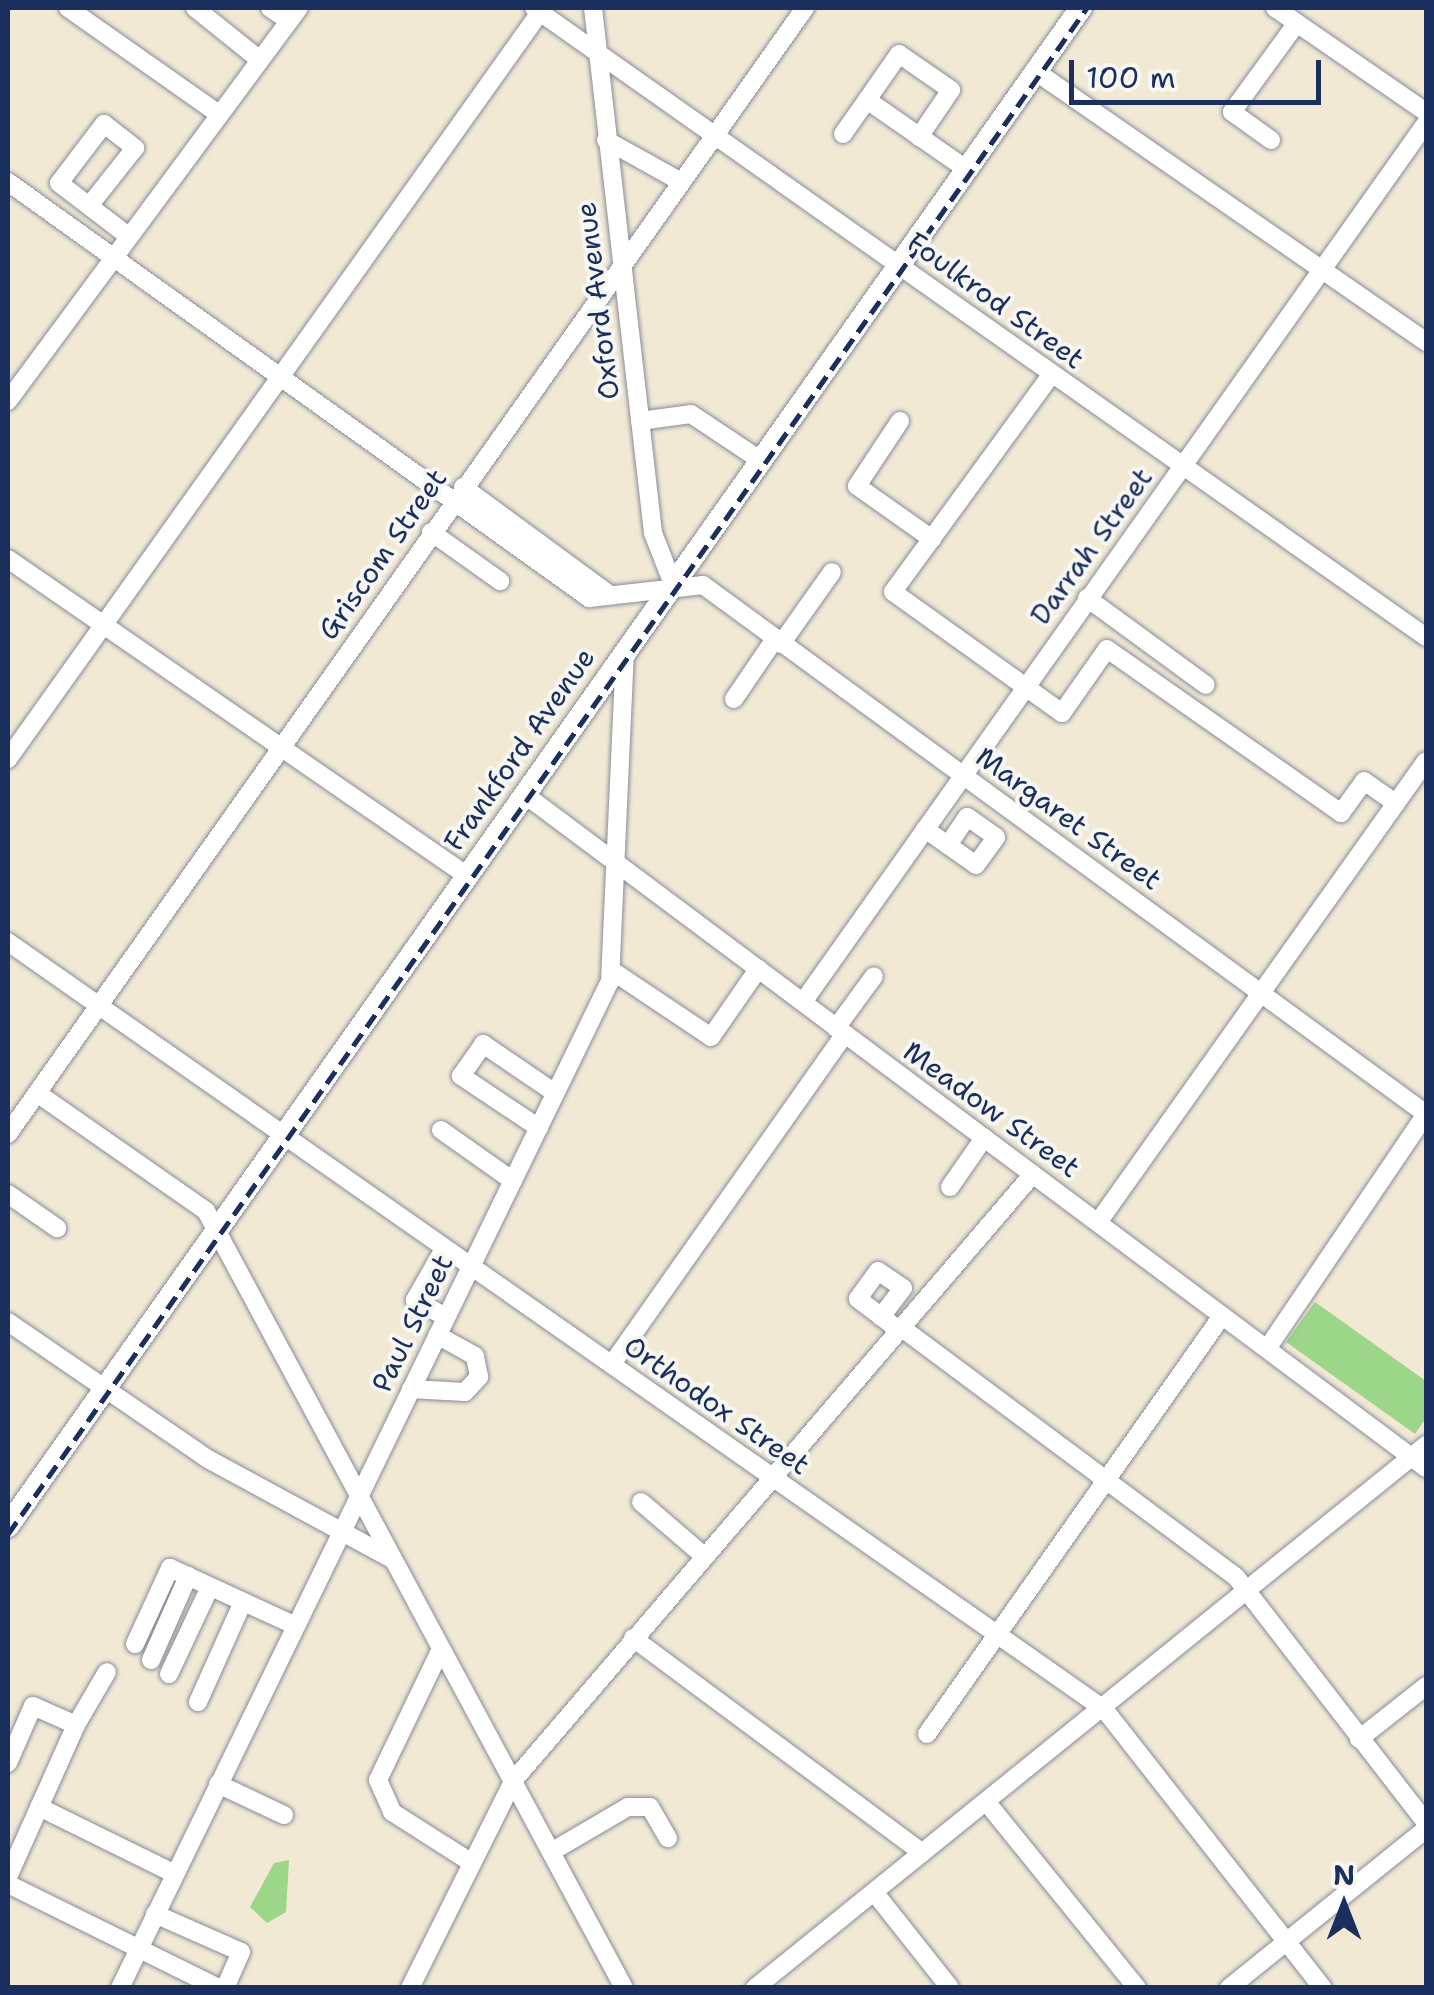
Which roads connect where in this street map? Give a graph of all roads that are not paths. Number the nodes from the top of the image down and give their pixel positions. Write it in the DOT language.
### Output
graph roads {
  1 [pos="68,8"];
  2 [pos="87,8"];
  3 [pos="196,8"];
  4 [pos="270,8"];
  5 [pos="593,8"];
  6 [pos="805,8"];
  7 [pos="1081,8"];
  8 [pos="1275,8"];
  9 [pos="539,9"];
  10 [pos="294,14"];
  11 [pos="1297,23"];
  12 [pos="597,53"];
  13 [pos="260,60"];
  14 [pos="1035,71"];
  15 [pos="866,100"];
  16 [pos="202,102"];
  17 [pos="1426,112"];
  18 [pos="220,114"];
  19 [pos="1426,124"];
  20 [pos="843,134"];
  21 [pos="715,135"];
  22 [pos="919,136"];
  23 [pos="606,140"];
  24 [pos="1271,140"];
  25 [pos="966,169"];
  26 [pos="8,182"];
  27 [pos="682,182"];
  28 [pos="89,206"];
  29 [pos="128,236"];
  30 [pos="111,258"];
  31 [pos="898,263"];
  32 [pos="620,268"];
  33 [pos="1322,270"];
  34 [pos="1426,342"];
  35 [pos="1051,375"];
  36 [pos="278,376"];
  37 [pos="8,401"];
  38 [pos="900,421"];
  39 [pos="640,422"];
  40 [pos="760,460"];
  41 [pos="1184,463"];
  42 [pos="458,494"];
  43 [pos="431,532"];
  44 [pos="932,539"];
  45 [pos="8,559"];
  46 [pos="832,572"];
  47 [pos="500,581"];
  48 [pos="673,584"];
  49 [pos="1087,598"];
  50 [pos="101,626"];
  51 [pos="1426,637"];
  52 [pos="778,642"];
  53 [pos="625,651"];
  54 [pos="1206,685"];
  55 [pos="1024,687"];
  56 [pos="734,698"];
  57 [pos="280,747"];
  58 [pos="8,759"];
  59 [pos="1426,761"];
  60 [pos="963,775"];
  61 [pos="524,794"];
  62 [pos="1396,803"];
  63 [pos="925,829"];
  64 [pos="948,845"];
  65 [pos="615,863"];
  66 [pos="466,875"];
  67 [pos="8,942"];
  68 [pos="758,968"];
  69 [pos="611,970"];
  70 [pos="874,976"];
  71 [pos="1260,992"];
  72 [pos="803,1002"];
  73 [pos="97,1004"];
  74 [pos="840,1031"];
  75 [pos="37,1093"];
  76 [pos="556,1093"];
  77 [pos="1426,1114"];
  78 [pos="539,1128"];
  79 [pos="441,1130"];
  80 [pos="8,1134"];
  81 [pos="282,1135"];
  82 [pos="984,1138"];
  83 [pos="1033,1174"];
  84 [pos="513,1181"];
  85 [pos="950,1187"];
  86 [pos="8,1194"];
  87 [pos="1099,1220"];
  88 [pos="57,1228"];
  89 [pos="215,1229"];
  90 [pos="444,1249"];
  91 [pos="470,1268"];
  92 [pos="1222,1316"];
  93 [pos="881,1317"];
  94 [pos="8,1322"];
  95 [pos="442,1326"];
  96 [pos="901,1329"];
  97 [pos="1268,1347"];
  98 [pos="612,1364"];
  99 [pos="102,1389"];
  100 [pos="411,1389"];
  101 [pos="1423,1458"];
  102 [pos="771,1478"];
  103 [pos="1107,1482"];
  104 [pos="358,1496"];
  105 [pos="640,1502"];
  106 [pos="8,1526"];
  107 [pos="337,1535"];
  108 [pos="704,1556"];
  109 [pos="393,1560"];
  110 [pos="188,1576"];
  111 [pos="210,1586"];
  112 [pos="1249,1593"];
  113 [pos="243,1602"];
  114 [pos="294,1625"];
  115 [pos="996,1630"];
  116 [pos="633,1638"];
  117 [pos="135,1644"];
  118 [pos="441,1649"];
  119 [pos="151,1660"];
  120 [pos="107,1672"];
  121 [pos="169,1674"];
  122 [pos="1426,1686"];
  123 [pos="198,1702"];
  124 [pos="1104,1709"];
  125 [pos="76,1725"];
  126 [pos="926,1734"];
  127 [pos="1359,1740"];
  128 [pos="8,1763"];
  129 [pos="513,1780"];
  130 [pos="218,1784"];
  131 [pos="988,1804"];
  132 [pos="38,1807"];
  133 [pos="284,1815"];
  134 [pos="1426,1826"];
  135 [pos="668,1838"];
  136 [pos="551,1852"];
  137 [pos="922,1853"];
  138 [pos="472,1863"];
  139 [pos="175,1874"];
  140 [pos="8,1880"];
  141 [pos="874,1892"];
  142 [pos="155,1914"];
  143 [pos="1285,1942"];
  144 [pos="139,1948"];
  145 [pos="120,1988"];
  146 [pos="222,1988"];
  147 [pos="410,1988"];
  148 [pos="624,1988"];
  149 [pos="755,1988"];
  150 [pos="950,1988"];
  151 [pos="1138,1988"];
  152 [pos="1228,1988"];
  153 [pos="1323,1988"];
  1 -- 16 [label="street"];
  2 -- 16 [label="street"];
  3 -- 13 [label="street"];
  4 -- 10 [label="street"];
  5 -- 12 [label="street, Oxford Avenue"];
  6 -- 21 [label="street, Griscom Street"];
  7 -- 14 [label="main road, Frankford Avenue"];
  8 -- 11 [label="street"];
  9 -- 12 [label="street, Foulkrod Street"];
  9 -- 36 [label="street"];
  10 -- 13 [label="street"];
  11 -- 17 [label="street"];
  11 -- 24 [label="street"];
  12 -- 21 [label="street, Foulkrod Street"];
  12 -- 23 [label="street, Oxford Avenue"];
  13 -- 18 [label="street"];
  14 -- 25 [label="main road, Frankford Avenue"];
  14 -- 33 [label="street"];
  15 -- 20 [label="street"];
  15 -- 22 [label="street"];
  15 -- 22 [label="street"];
  16 -- 18 [label="street"];
  18 -- 29 [label="street"];
  19 -- 33 [label="street, Darrah Street"];
  21 -- 27 [label="street, Griscom Street"];
  21 -- 31 [label="street, Foulkrod Street"];
  22 -- 25 [label="street"];
  23 -- 27 [label="street"];
  23 -- 32 [label="street, Oxford Avenue"];
  25 -- 31 [label="main road, Frankford Avenue"];
  26 -- 30 [label="street"];
  27 -- 32 [label="street, Griscom Street"];
  28 -- 28 [label="street"];
  28 -- 29 [label="street"];
  29 -- 30 [label="street"];
  30 -- 36 [label="street"];
  30 -- 37 [label="street"];
  31 -- 35 [label="street, Foulkrod Street"];
  31 -- 40 [label="main road, Frankford Avenue"];
  32 -- 39 [label="street, Oxford Avenue"];
  32 -- 42 [label="street, Griscom Street"];
  33 -- 34 [label="street"];
  33 -- 41 [label="street, Darrah Street"];
  35 -- 41 [label="street, Foulkrod Street"];
  35 -- 44 [label="street"];
  36 -- 42 [label="street"];
  36 -- 50 [label="street"];
  38 -- 44 [label="street"];
  39 -- 40 [label="street"];
  39 -- 48 [label="street, Oxford Avenue"];
  40 -- 48 [label="main road, Frankford Avenue"];
  41 -- 49 [label="street, Darrah Street"];
  41 -- 51 [label="street, Foulkrod Street"];
  42 -- 43 [label="street, Griscom Street"];
  42 -- 48 [label="street"];
  43 -- 47 [label="street"];
  43 -- 57 [label="street, Griscom Street"];
  44 -- 55 [label="street"];
  45 -- 50 [label="street"];
  46 -- 52 [label="street"];
  48 -- 52 [label="street, Margaret Street"];
  48 -- 53 [label="main road, Frankford Avenue"];
  49 -- 54 [label="street"];
  49 -- 55 [label="street, Darrah Street"];
  50 -- 57 [label="street"];
  50 -- 58 [label="street"];
  52 -- 56 [label="street"];
  52 -- 60 [label="street, Margaret Street"];
  53 -- 61 [label="main road, Frankford Avenue"];
  53 -- 65 [label="street, Paul Street"];
  55 -- 60 [label="street, Darrah Street"];
  55 -- 62 [label="street"];
  57 -- 66 [label="street"];
  57 -- 73 [label="street, Griscom Street"];
  59 -- 62 [label="street"];
  60 -- 63 [label="street, Darrah Street"];
  60 -- 71 [label="street, Margaret Street"];
  61 -- 65 [label="street, Meadow Street"];
  61 -- 66 [label="main road, Frankford Avenue"];
  62 -- 71 [label="street"];
  63 -- 64 [label="street"];
  63 -- 72 [label="street, Darrah Street"];
  65 -- 68 [label="street, Meadow Street"];
  65 -- 69 [label="street, Paul Street"];
  66 -- 81 [label="main road, Frankford Avenue"];
  67 -- 73 [label="street, Orthodox Street"];
  68 -- 69 [label="street"];
  68 -- 72 [label="street, Meadow Street"];
  69 -- 76 [label="street, Paul Street"];
  70 -- 74 [label="street"];
  71 -- 77 [label="street, Margaret Street"];
  71 -- 87 [label="street"];
  72 -- 74 [label="street, Meadow Street"];
  73 -- 75 [label="street, Griscom Street"];
  73 -- 81 [label="street, Orthodox Street"];
  74 -- 82 [label="street, Meadow Street"];
  74 -- 98 [label="street"];
  75 -- 80 [label="street, Griscom Street"];
  75 -- 89 [label="street"];
  76 -- 78 [label="street, Paul Street"];
  76 -- 78 [label="street"];
  77 -- 97 [label="street"];
  78 -- 84 [label="street, Paul Street"];
  79 -- 84 [label="street"];
  81 -- 89 [label="main road, Frankford Avenue"];
  81 -- 90 [label="street, Orthodox Street"];
  82 -- 83 [label="street, Meadow Street"];
  82 -- 85 [label="street"];
  83 -- 87 [label="street, Meadow Street"];
  83 -- 96 [label="street"];
  84 -- 91 [label="street, Paul Street"];
  86 -- 88 [label="street"];
  87 -- 92 [label="street, Meadow Street"];
  89 -- 99 [label="main road, Frankford Avenue"];
  89 -- 104 [label="street"];
  90 -- 91 [label="street, Orthodox Street"];
  90 -- 95 [label="street"];
  91 -- 95 [label="street, Paul Street"];
  91 -- 98 [label="street, Orthodox Street"];
  92 -- 97 [label="street, Meadow Street"];
  92 -- 103 [label="street"];
  93 -- 96 [label="street"];
  94 -- 99 [label="street"];
  95 -- 100 [label="street, Paul Street"];
  95 -- 100 [label="street"];
  96 -- 102 [label="street"];
  96 -- 103 [label="street"];
  97 -- 101 [label="street, Meadow Street"];
  98 -- 102 [label="street, Orthodox Street"];
  99 -- 106 [label="main road, Frankford Avenue"];
  99 -- 107 [label="street"];
  100 -- 104 [label="street, Paul Street"];
  101 -- 112 [label="street"];
  102 -- 108 [label="street"];
  102 -- 115 [label="street, Orthodox Street"];
  103 -- 112 [label="street"];
  103 -- 115 [label="street"];
  104 -- 107 [label="street, Paul Street"];
  104 -- 109 [label="street"];
  105 -- 108 [label="street"];
  107 -- 109 [label="street"];
  107 -- 114 [label="street, Paul Street"];
  108 -- 116 [label="street"];
  109 -- 118 [label="street"];
  110 -- 111 [label="street"];
  110 -- 117 [label="street"];
  110 -- 119 [label="street"];
  111 -- 113 [label="street"];
  111 -- 121 [label="street"];
  112 -- 124 [label="street"];
  112 -- 127 [label="street"];
  113 -- 114 [label="street"];
  113 -- 123 [label="street"];
  114 -- 130 [label="street, Paul Street"];
  115 -- 124 [label="street, Orthodox Street"];
  115 -- 126 [label="street"];
  116 -- 129 [label="street"];
  116 -- 137 [label="street"];
  118 -- 129 [label="street"];
  118 -- 138 [label="street"];
  120 -- 125 [label="street"];
  122 -- 127 [label="street"];
  124 -- 131 [label="street"];
  124 -- 143 [label="street, Orthodox Street"];
  125 -- 128 [label="street"];
  125 -- 132 [label="street"];
  127 -- 134 [label="street"];
  129 -- 136 [label="street"];
  129 -- 138 [label="street"];
  130 -- 133 [label="street"];
  130 -- 139 [label="street, Paul Street"];
  131 -- 137 [label="street"];
  131 -- 151 [label="street"];
  132 -- 139 [label="street"];
  132 -- 140 [label="street"];
  134 -- 143 [label="street"];
  135 -- 136 [label="street"];
  136 -- 148 [label="street"];
  137 -- 141 [label="street"];
  138 -- 147 [label="street"];
  139 -- 142 [label="street, Paul Street"];
  140 -- 144 [label="street"];
  141 -- 149 [label="street"];
  141 -- 150 [label="street"];
  142 -- 144 [label="street, Paul Street"];
  142 -- 146 [label="street"];
  143 -- 152 [label="street"];
  143 -- 153 [label="street, Orthodox Street"];
  144 -- 145 [label="street, Paul Street"];
  144 -- 146 [label="street"];
}
